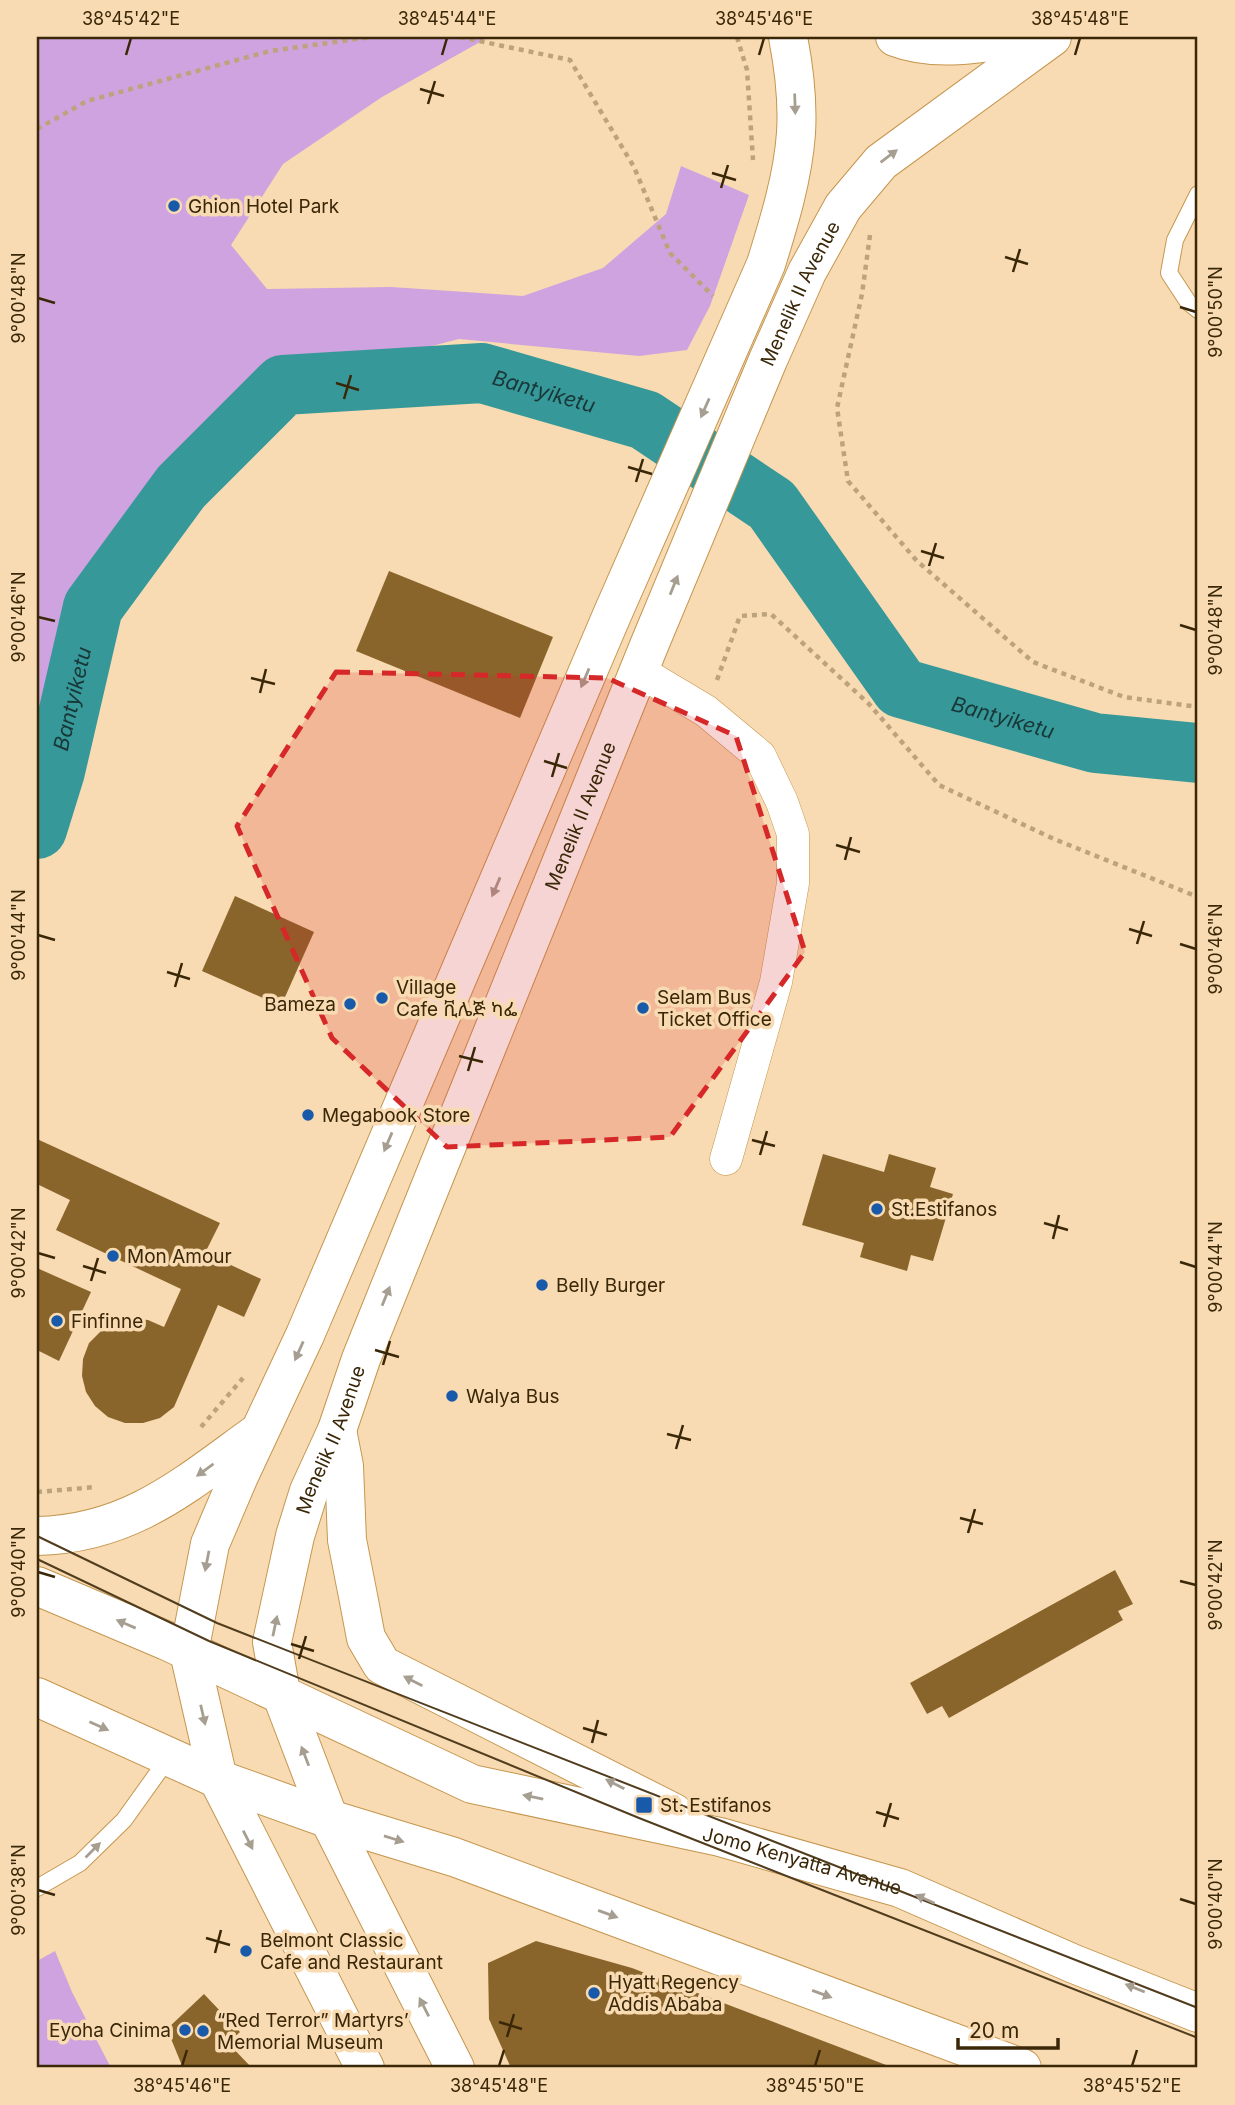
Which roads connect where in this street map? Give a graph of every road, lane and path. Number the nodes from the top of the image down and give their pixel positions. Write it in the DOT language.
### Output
graph roads {
  1 [pos="371,37"];
  2 [pos="460,37"];
  3 [pos="737,37"];
  4 [pos="788,37"];
  5 [pos="895,37"];
  6 [pos="1020,37"];
  7 [pos="1052,37"];
  8 [pos="37,129"];
  9 [pos="752,170"];
  10 [pos="1198,194"];
  11 [pos="871,228"];
  12 [pos="717,300"];
  13 [pos="1198,310"];
  14 [pos="644,660"];
  15 [pos="1198,707"];
  16 [pos="706,711"];
  17 [pos="1198,897"];
  18 [pos="726,1158"];
  19 [pos="261,1430"];
  20 [pos="337,1430"];
  21 [pos="37,1536"];
  22 [pos="37,1586"];
  23 [pos="189,1651"];
  24 [pos="281,1693"];
  25 [pos="37,1697"];
  26 [pos="169,1757"];
  27 [pos="218,1779"];
  28 [pos="329,1819"];
  29 [pos="720,1837"];
  30 [pos="37,1888"];
  31 [pos="1198,2013"];
  32 [pos="365,2068"];
  33 [pos="455,2068"];
  34 [pos="1021,2068"];
  1 -- 8 [label="path"];
  2 -- 12 [label="path"];
  3 -- 9 [label="path"];
  4 -- 19 [label="main road, Menelik II Avenue, one-way"];
  5 -- 6 [label="main road"];
  14 -- 7 [label="main road, Menelik II Avenue, one-way"];
  10 -- 13 [label="lane"];
  11 -- 15 [label="path"];
  14 -- 16 [label="street"];
  20 -- 14 [label="main road, Menelik II Avenue, one-way"];
  16 -- 17 [label="path"];
  16 -- 18 [label="street"];
  19 -- 21 [label="main road, one-way"];
  19 -- 23 [label="main road, Menelik II Avenue, one-way"];
  24 -- 20 [label="main road, Menelik II Avenue, one-way"];
  29 -- 20 [label="main road, one-way"];
  23 -- 22 [label="main road, Jomo Kenyatta Avenue, one-way"];
  23 -- 24 [label="main road, Jomo Kenyatta Avenue"];
  23 -- 27 [label="main road, one-way"];
  28 -- 24 [label="main road, Menelik II Avenue, one-way"];
  29 -- 24 [label="main road, Jomo Kenyatta Avenue, one-way"];
  25 -- 26 [label="main road, one-way"];
  26 -- 27 [label="main road"];
  30 -- 26 [label="lane, one-way"];
  27 -- 28 [label="main road"];
  27 -- 32 [label="main road, one-way"];
  33 -- 28 [label="main road, Menelik II Avenue, one-way"];
  28 -- 34 [label="main road, one-way"];
  31 -- 29 [label="main road, Jomo Kenyatta Avenue, one-way"];
}
